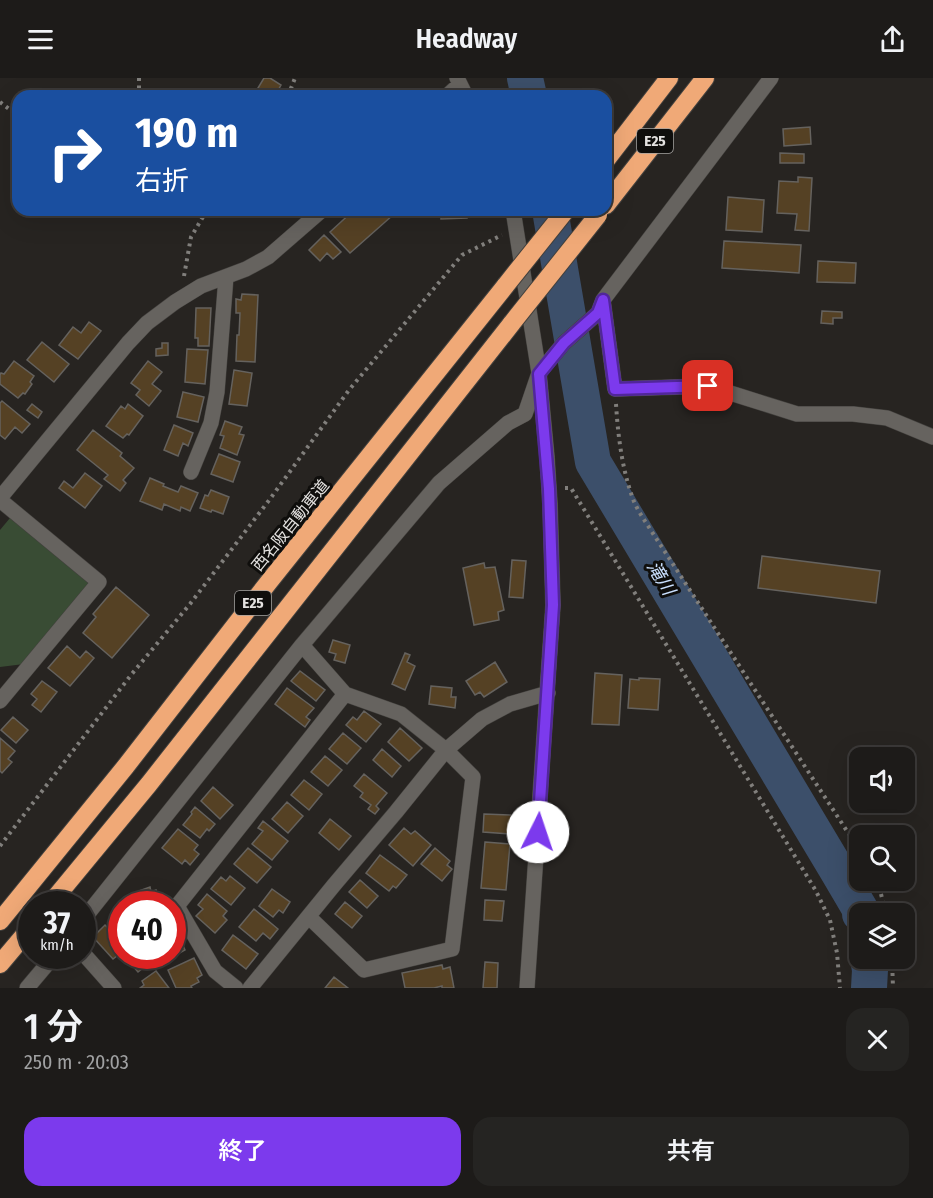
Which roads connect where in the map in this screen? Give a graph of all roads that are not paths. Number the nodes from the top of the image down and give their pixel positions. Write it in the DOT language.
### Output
graph roads {
  1 [pos="669,78"];
  2 [pos="705,78"];
  3 [pos="771,78"];
  4 [pos="612,152"];
  5 [pos="612,197"];
  6 [pos="315,216"];
  7 [pos="514,216"];
  8 [pos="561,216"];
  9 [pos="597,216"];
  10 [pos="226,277"];
  11 [pos="601,306"];
  12 [pos="539,374"];
  13 [pos="933,437"];
  14 [pos="191,472"];
  15 [pos="0,499"];
  16 [pos="302,645"];
  17 [pos="3,691"];
  18 [pos="548,693"];
  19 [pos="345,694"];
  20 [pos="446,750"];
  21 [pos="61,891"];
  22 [pos="96,903"];
  23 [pos="309,917"];
  24 [pos="0,921"];
  25 [pos="18,943"];
  26 [pos="0,964"];
  27 [pos="96,968"];
  28 [pos="43,969"];
  29 [pos="27,988"];
  30 [pos="114,988"];
  31 [pos="236,988"];
  32 [pos="250,988"];
  33 [pos="527,988"];
  1 -- 4 [label="highway, E25"];
  2 -- 5 [label="highway, E25"];
  3 -- 11 [label="street"];
  6 -- 10 [label="street"];
  7 -- 12 [label="street"];
  8 -- 24 [label="highway, 西名阪自動車道 / E25, bridge"];
  9 -- 21 [label="highway, E25, bridge"];
  10 -- 14 [label="street"];
  10 -- 15 [label="street"];
  11 -- 12 [label="street"];
  11 -- 13 [label="street"];
  12 -- 16 [label="street"];
  12 -- 18 [label="street"];
  15 -- 17 [label="street"];
  16 -- 19 [label="street"];
  16 -- 22 [label="street"];
  18 -- 20 [label="street"];
  18 -- 33 [label="street"];
  19 -- 20 [label="street"];
  19 -- 31 [label="street"];
  20 -- 23 [label="street"];
  20 -- 23 [label="street"];
  23 -- 32 [label="street"];
  25 -- 26 [label="highway"];
  27 -- 30 [label="street"];
  28 -- 29 [label="street"];
}
